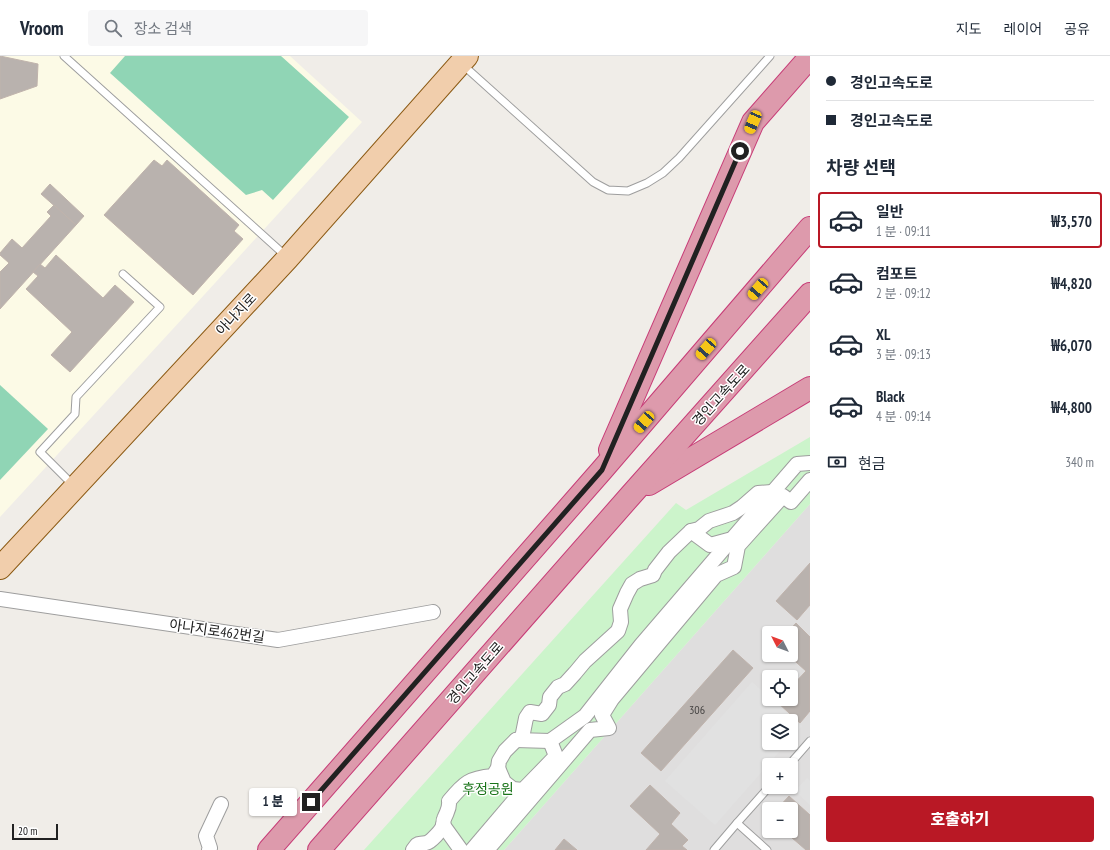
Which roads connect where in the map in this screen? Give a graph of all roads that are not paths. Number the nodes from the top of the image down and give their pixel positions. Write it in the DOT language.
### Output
graph roads {
  1 [pos="64,56"];
  2 [pos="770,56"];
  3 [pos="810,57"];
  4 [pos="464,60"];
  5 [pos="810,228"];
  6 [pos="288,258"];
  7 [pos="123,274"];
  8 [pos="810,294"];
  9 [pos="810,388"];
  10 [pos="810,463"];
  11 [pos="602,470"];
  12 [pos="810,480"];
  13 [pos="75,487"];
  14 [pos="772,492"];
  15 [pos="631,495"];
  16 [pos="691,531"];
  17 [pos="732,539"];
  18 [pos="0,568"];
  19 [pos="0,599"];
  20 [pos="433,612"];
  21 [pos="516,740"];
  22 [pos="550,741"];
  23 [pos="810,741"];
  24 [pos="795,758"];
  25 [pos="498,768"];
  26 [pos="523,790"];
  27 [pos="763,794"];
  28 [pos="222,804"];
  29 [pos="737,823"];
  30 [pos="443,825"];
  31 [pos="209,850"];
  32 [pos="270,850"];
  33 [pos="319,850"];
  34 [pos="413,850"];
  35 [pos="461,850"];
  36 [pos="472,850"];
  37 [pos="487,850"];
  38 [pos="714,850"];
  39 [pos="767,850"];
  1 -- 6 [label="lane"];
  2 -- 4 [label="lane"];
  3 -- 11 [label="highway"];
  4 -- 6 [label="main road, 아나지로"];
  5 -- 11 [label="highway"];
  6 -- 13 [label="main road, 아나지로"];
  7 -- 13 [label="lane"];
  8 -- 15 [label="highway, 경인고속도로"];
  9 -- 15 [label="highway, 경인고속도로"];
  10 -- 14 [label="street"];
  11 -- 32 [label="highway"];
  12 -- 37 [label="street"];
  13 -- 18 [label="main road, 아나지로"];
  14 -- 16 [label="street"];
  14 -- 17 [label="street"];
  15 -- 33 [label="highway, 경인고속도로"];
  16 -- 17 [label="street"];
  16 -- 21 [label="street"];
  17 -- 22 [label="street"];
  19 -- 20 [label="street, 아나지로462번길"];
  21 -- 22 [label="street"];
  21 -- 25 [label="street"];
  22 -- 26 [label="street"];
  23 -- 24 [label="lane"];
  25 -- 26 [label="street"];
  25 -- 30 [label="street"];
  26 -- 36 [label="street"];
  27 -- 29 [label="lane"];
  28 -- 31 [label="street"];
  29 -- 38 [label="lane"];
  29 -- 39 [label="lane"];
  30 -- 34 [label="street"];
  30 -- 35 [label="street"];
}
